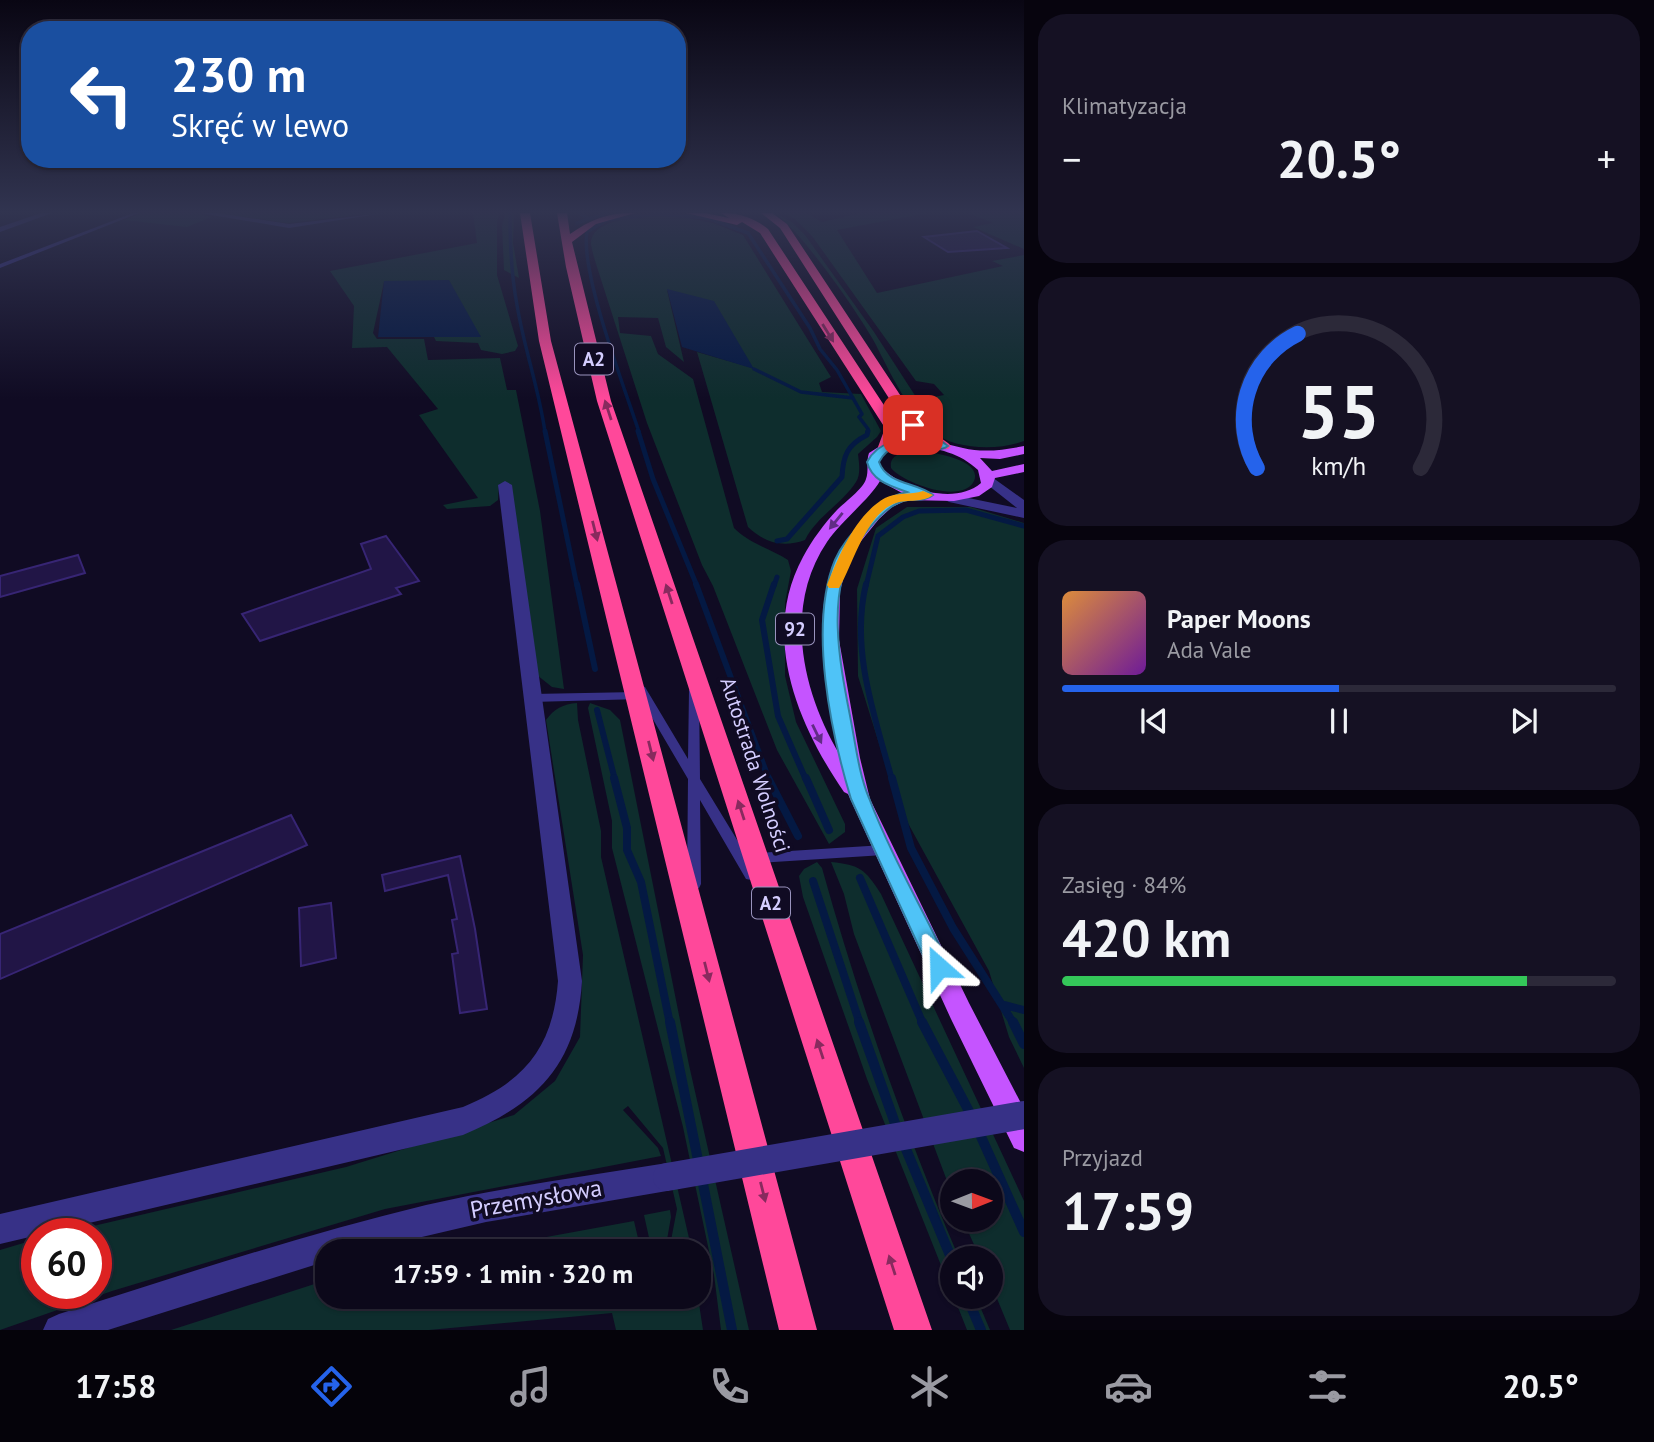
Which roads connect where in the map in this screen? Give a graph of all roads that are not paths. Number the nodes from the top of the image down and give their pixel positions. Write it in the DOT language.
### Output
graph roads {
  1 [pos="535,275"];
  2 [pos="573,275"];
  3 [pos="792,275"];
  4 [pos="816,275"];
  5 [pos="943,446"];
  6 [pos="886,447"];
  7 [pos="1024,450"];
  8 [pos="962,453"];
  9 [pos="875,468"];
  10 [pos="1024,468"];
  11 [pos="988,477"];
  12 [pos="505,485"];
  13 [pos="927,495"];
  14 [pos="949,498"];
  15 [pos="1024,507"];
  16 [pos="1024,514"];
  17 [pos="694,670"];
  18 [pos="634,684"];
  19 [pos="532,698"];
  20 [pos="694,779"];
  21 [pos="860,799"];
  22 [pos="884,850"];
  23 [pos="757,858"];
  24 [pos="776,916"];
  25 [pos="694,922"];
  26 [pos="1024,1115"];
  27 [pos="1024,1138"];
  28 [pos="0,1229"];
  29 [pos="59,1330"];
  30 [pos="798,1330"];
  31 [pos="913,1330"];
  1 -- 18 [label="highway, A2, one-way"];
  17 -- 2 [label="highway, Autostrada Wolności / A2, one-way"];
  3 -- 6 [label="highway, one-way"];
  4 -- 5 [label="highway"];
  5 -- 6 [label="main road"];
  5 -- 8 [label="main road"];
  6 -- 9 [label="main road, 92"];
  7 -- 8 [label="main road"];
  8 -- 11 [label="main road"];
  9 -- 13 [label="main road, 92"];
  9 -- 21 [label="main road, 92, one-way"];
  10 -- 11 [label="main road, 92"];
  11 -- 14 [label="main road, 92"];
  11 -- 15 [label="street"];
  12 -- 19 [label="street"];
  13 -- 14 [label="main road, 92"];
  13 -- 21 [label="main road, 92"];
  14 -- 16 [label="street"];
  17 -- 20 [label="lane"];
  23 -- 17 [label="highway, Autostrada Wolności / A2, one-way"];
  18 -- 19 [label="lane"];
  18 -- 20 [label="lane"];
  18 -- 25 [label="highway, A2, one-way"];
  19 -- 28 [label="street"];
  20 -- 24 [label="lane"];
  20 -- 25 [label="lane"];
  21 -- 22 [label="main road, 92"];
  22 -- 23 [label="lane"];
  22 -- 27 [label="main road, 92"];
  23 -- 24 [label="highway, Autostrada Wolności / A2"];
  31 -- 24 [label="highway, Autostrada Wolności / A2, one-way"];
  25 -- 30 [label="highway, A2, one-way"];
  26 -- 29 [label="street, Przemysłowa, bridge"];
}
